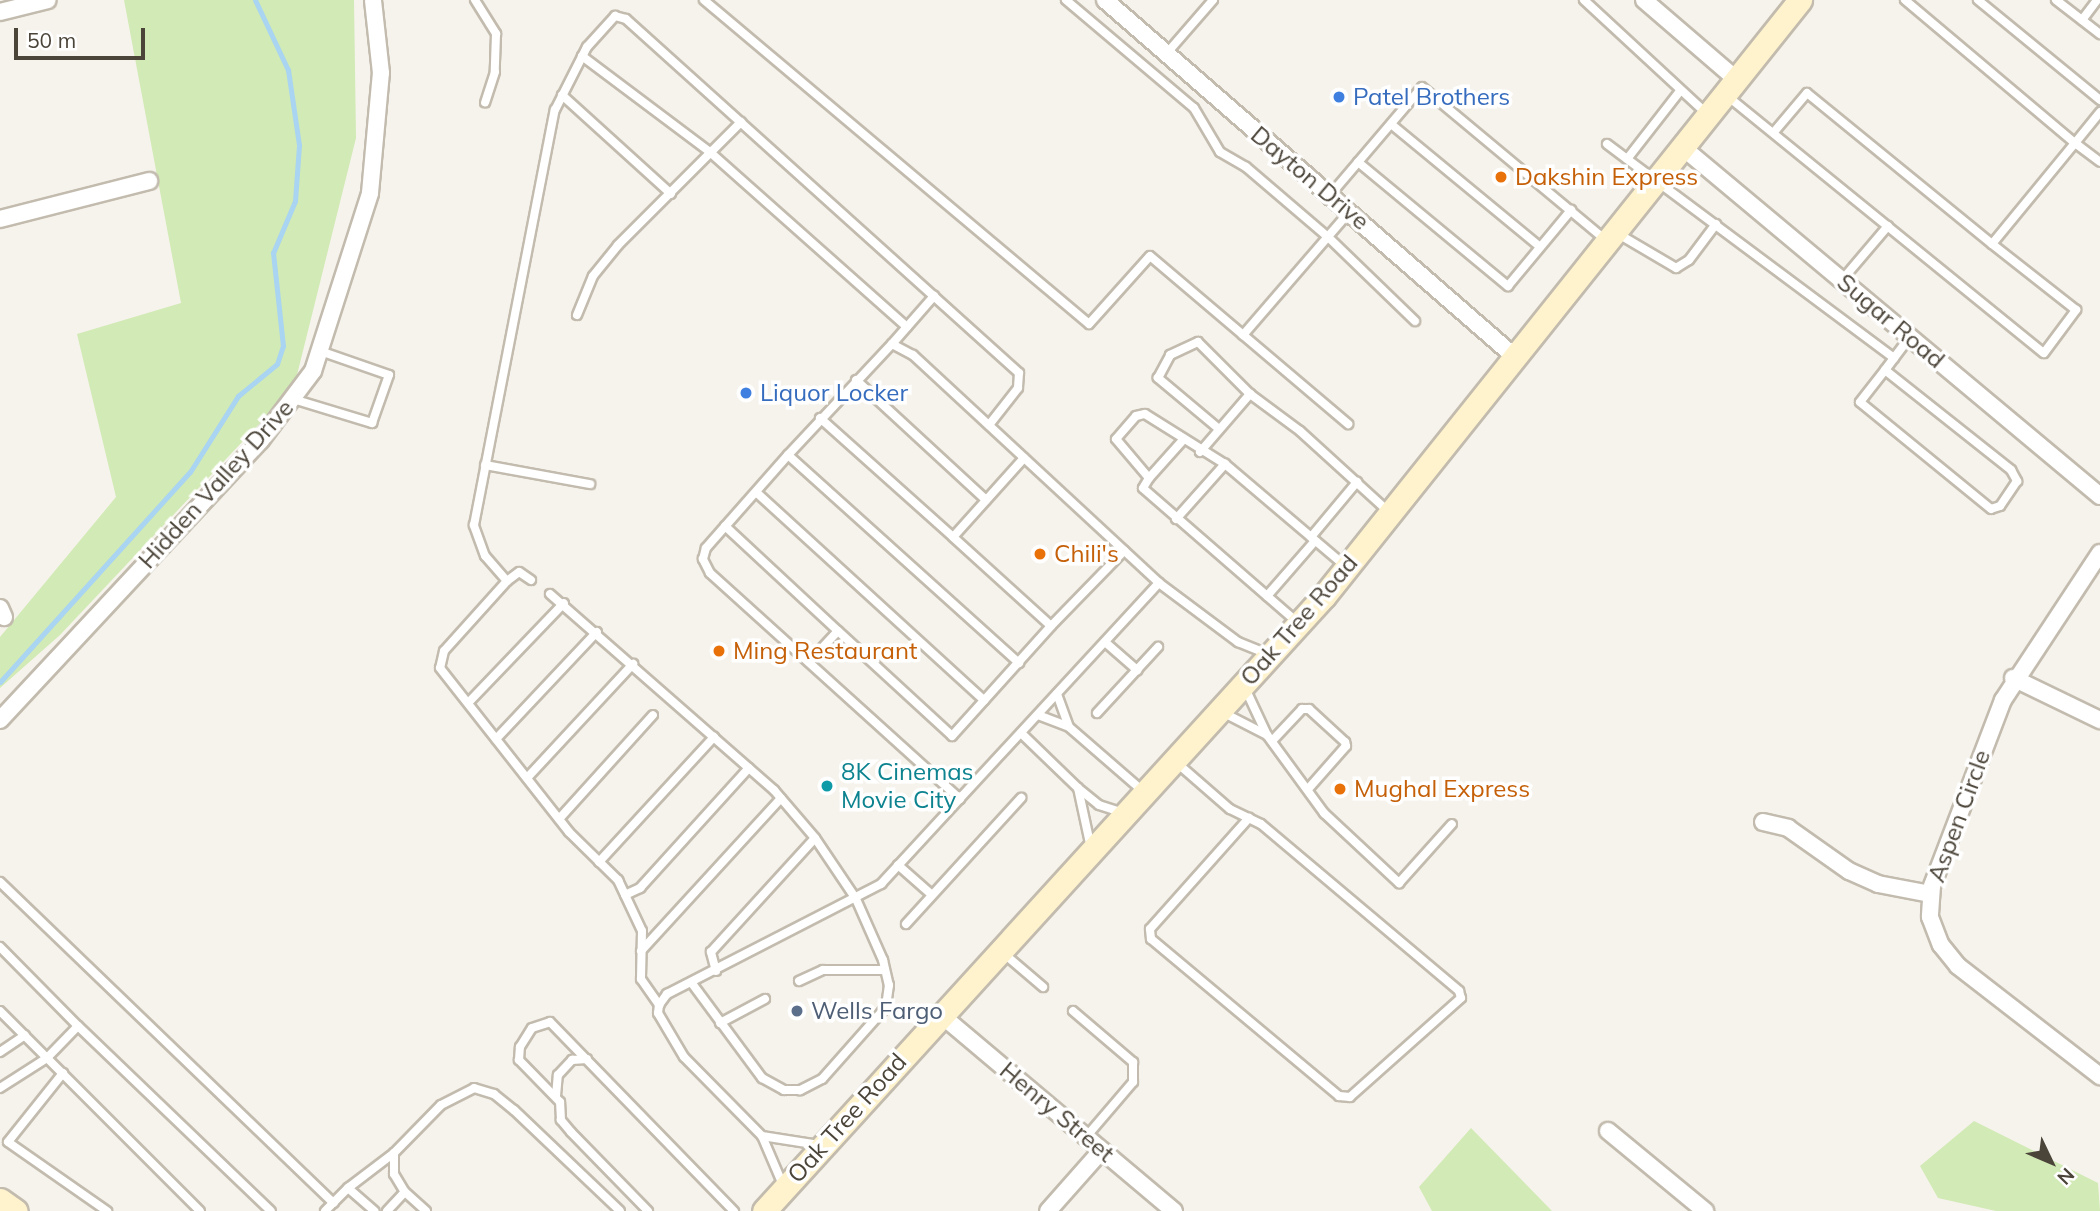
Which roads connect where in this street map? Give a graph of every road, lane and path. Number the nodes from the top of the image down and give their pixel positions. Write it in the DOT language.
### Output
graph roads {
  1 [pos="48,0"];
  2 [pos="373,0"];
  3 [pos="475,0"];
  4 [pos="704,0"];
  5 [pos="1066,0"];
  6 [pos="1105,0"];
  7 [pos="1213,0"];
  8 [pos="1584,0"];
  9 [pos="1644,0"];
  10 [pos="1800,0"];
  11 [pos="1905,0"];
  12 [pos="1978,0"];
  13 [pos="2056,0"];
  14 [pos="2097,0"];
  15 [pos="0,12"];
  16 [pos="2082,20"];
  17 [pos="2100,34"];
  18 [pos="1167,53"];
  19 [pos="582,56"];
  20 [pos="1730,86"];
  21 [pos="1681,91"];
  22 [pos="562,95"];
  23 [pos="2100,100"];
  24 [pos="485,102"];
  25 [pos="2100,112"];
  26 [pos="1708,114"];
  27 [pos="741,122"];
  28 [pos="1391,124"];
  29 [pos="1774,132"];
  30 [pos="2075,143"];
  31 [pos="1607,144"];
  32 [pos="1681,146"];
  33 [pos="711,153"];
  34 [pos="1627,159"];
  35 [pos="1358,162"];
  36 [pos="2100,162"];
  37 [pos="149,181"];
  38 [pos="1654,181"];
  39 [pos="671,194"];
  40 [pos="1331,194"];
  41 [pos="1571,210"];
  42 [pos="1350,211"];
  43 [pos="0,219"];
  44 [pos="1716,224"];
  45 [pos="1888,226"];
  46 [pos="1610,236"];
  47 [pos="1328,237"];
  48 [pos="1992,244"];
  49 [pos="1540,247"];
  50 [pos="1842,280"];
  51 [pos="934,296"];
  52 [pos="577,315"];
  53 [pos="1415,321"];
  54 [pos="907,327"];
  55 [pos="1243,335"];
  56 [pos="1910,337"];
  57 [pos="892,344"];
  58 [pos="320,351"];
  59 [pos="1515,358"];
  60 [pos="1894,358"];
  61 [pos="1885,370"];
  62 [pos="856,380"];
  63 [pos="1250,394"];
  64 [pos="292,398"];
  65 [pos="820,418"];
  66 [pos="989,425"];
  67 [pos="1348,425"];
  68 [pos="1219,429"];
  69 [pos="1183,440"];
  70 [pos="1200,452"];
  71 [pos="788,455"];
  72 [pos="1024,458"];
  73 [pos="1224,464"];
  74 [pos="485,465"];
  75 [pos="1149,478"];
  76 [pos="1357,482"];
  77 [pos="590,484"];
  78 [pos="756,492"];
  79 [pos="2100,496"];
  80 [pos="986,500"];
  81 [pos="1390,513"];
  82 [pos="1175,519"];
  83 [pos="725,526"];
  84 [pos="953,537"];
  85 [pos="1313,539"];
  86 [pos="1124,551"];
  87 [pos="2100,553"];
  88 [pos="1346,567"];
  89 [pos="531,580"];
  90 [pos="507,581"];
  91 [pos="1159,583"];
  92 [pos="550,594"];
  93 [pos="1267,596"];
  94 [pos="564,603"];
  95 [pos="1298,624"];
  96 [pos="1051,626"];
  97 [pos="838,631"];
  98 [pos="597,632"];
  99 [pos="1105,642"];
  100 [pos="1158,648"];
  101 [pos="1270,655"];
  102 [pos="809,662"];
  103 [pos="1019,663"];
  104 [pos="632,664"];
  105 [pos="1137,670"];
  106 [pos="2013,678"];
  107 [pos="1243,685"];
  108 [pos="1057,694"];
  109 [pos="984,700"];
  110 [pos="469,702"];
  111 [pos="1220,711"];
  112 [pos="1097,713"];
  113 [pos="653,715"];
  114 [pos="1038,715"];
  115 [pos="0,720"];
  116 [pos="2100,720"];
  117 [pos="1069,727"];
  118 [pos="1021,733"];
  119 [pos="715,737"];
  120 [pos="1269,738"];
  121 [pos="496,739"];
  122 [pos="1175,761"];
  123 [pos="750,768"];
  124 [pos="527,778"];
  125 [pos="1078,788"];
  126 [pos="1309,788"];
  127 [pos="1146,793"];
  128 [pos="781,798"];
  129 [pos="1021,798"];
  130 [pos="960,799"];
  131 [pos="1127,814"];
  132 [pos="1249,818"];
  133 [pos="559,819"];
  134 [pos="1763,822"];
  135 [pos="1452,824"];
  136 [pos="815,838"];
  137 [pos="1092,850"];
  138 [pos="599,862"];
  139 [pos="898,865"];
  140 [pos="0,882"];
  141 [pos="1931,894"];
  142 [pos="625,895"];
  143 [pos="932,895"];
  144 [pos="856,899"];
  145 [pos="906,924"];
  146 [pos="0,947"];
  147 [pos="1000,950"];
  148 [pos="641,951"];
  149 [pos="886,970"];
  150 [pos="716,971"];
  151 [pos="799,981"];
  152 [pos="691,982"];
  153 [pos="1043,987"];
  154 [pos="765,999"];
  155 [pos="659,1005"];
  156 [pos="0,1011"];
  157 [pos="1073,1011"];
  158 [pos="940,1014"];
  159 [pos="720,1023"];
  160 [pos="78,1026"];
  161 [pos="25,1035"];
  162 [pos="0,1052"];
  163 [pos="47,1058"];
  164 [pos="587,1059"];
  165 [pos="63,1073"];
  166 [pos="2100,1076"];
  167 [pos="0,1088"];
  168 [pos="556,1096"];
  169 [pos="1608,1131"];
  170 [pos="762,1136"];
  171 [pos="1086,1137"];
  172 [pos="822,1146"];
  173 [pos="1102,1150"];
  174 [pos="394,1153"];
  175 [pos="348,1188"];
  176 [pos="784,1188"];
  177 [pos="405,1192"];
  178 [pos="0,1200"];
  179 [pos="332,1203"];
  180 [pos="16,1211"];
  181 [pos="107,1211"];
  182 [pos="200,1211"];
  183 [pos="271,1211"];
  184 [pos="325,1211"];
  185 [pos="374,1211"];
  186 [pos="387,1211"];
  187 [pos="426,1211"];
  188 [pos="620,1211"];
  189 [pos="648,1211"];
  190 [pos="734,1211"];
  191 [pos="764,1211"];
  192 [pos="1048,1211"];
  193 [pos="1174,1211"];
  194 [pos="1705,1211"];
  1 -- 15 [label="street"];
  2 -- 58 [label="street, Hidden Valley Drive"];
  3 -- 24 [label="lane"];
  4 -- 55 [label="lane"];
  5 -- 47 [label="lane"];
  6 -- 18 [label="street, Dayton Drive"];
  7 -- 18 [label="lane"];
  8 -- 21 [label="lane"];
  9 -- 20 [label="street"];
  10 -- 20 [label="main road, Oak Tree Road"];
  11 -- 30 [label="lane"];
  12 -- 23 [label="lane"];
  13 -- 16 [label="lane"];
  14 -- 16 [label="lane"];
  16 -- 17 [label="lane"];
  18 -- 40 [label="street, Dayton Drive"];
  19 -- 22 [label="lane"];
  19 -- 27 [label="lane"];
  19 -- 33 [label="lane"];
  20 -- 26 [label="main road, Oak Tree Road"];
  20 -- 29 [label="lane"];
  21 -- 26 [label="lane"];
  21 -- 34 [label="lane"];
  22 -- 39 [label="lane"];
  22 -- 74 [label="lane"];
  25 -- 30 [label="lane"];
  26 -- 32 [label="main road, Oak Tree Road"];
  27 -- 33 [label="lane"];
  27 -- 51 [label="lane"];
  28 -- 35 [label="lane"];
  28 -- 41 [label="lane"];
  28 -- 49 [label="lane"];
  29 -- 45 [label="lane"];
  29 -- 48 [label="lane"];
  30 -- 36 [label="lane"];
  30 -- 48 [label="lane"];
  31 -- 34 [label="lane"];
  32 -- 38 [label="main road, Oak Tree Road"];
  32 -- 50 [label="street, Sugar Road"];
  33 -- 39 [label="lane"];
  33 -- 54 [label="lane"];
  34 -- 38 [label="lane"];
  35 -- 40 [label="lane"];
  35 -- 49 [label="lane"];
  37 -- 43 [label="street"];
  38 -- 44 [label="lane"];
  38 -- 46 [label="main road, Oak Tree Road"];
  39 -- 52 [label="lane"];
  40 -- 42 [label="street, Dayton Drive"];
  41 -- 46 [label="lane"];
  41 -- 49 [label="lane"];
  42 -- 47 [label="lane"];
  42 -- 59 [label="street, Dayton Drive"];
  44 -- 46 [label="lane"];
  44 -- 60 [label="lane"];
  45 -- 48 [label="lane"];
  45 -- 50 [label="lane"];
  46 -- 59 [label="main road, Oak Tree Road"];
  47 -- 53 [label="lane"];
  47 -- 55 [label="lane"];
  50 -- 56 [label="street, Sugar Road"];
  51 -- 54 [label="lane"];
  51 -- 66 [label="lane"];
  54 -- 57 [label="lane"];
  55 -- 67 [label="lane"];
  56 -- 60 [label="lane"];
  56 -- 79 [label="street, Sugar Road"];
  57 -- 62 [label="lane"];
  57 -- 66 [label="lane"];
  58 -- 64 [label="street, Hidden Valley Drive"];
  58 -- 64 [label="lane"];
  59 -- 81 [label="main road, Oak Tree Road"];
  60 -- 61 [label="lane"];
  61 -- 61 [label="lane"];
  62 -- 65 [label="lane"];
  62 -- 80 [label="lane"];
  63 -- 68 [label="lane"];
  63 -- 68 [label="lane"];
  63 -- 76 [label="lane"];
  64 -- 115 [label="street, Hidden Valley Drive"];
  65 -- 71 [label="lane"];
  65 -- 84 [label="lane"];
  66 -- 72 [label="lane"];
  68 -- 70 [label="lane"];
  69 -- 70 [label="lane"];
  69 -- 75 [label="lane"];
  69 -- 75 [label="lane"];
  70 -- 73 [label="lane"];
  71 -- 78 [label="lane"];
  71 -- 103 [label="lane"];
  72 -- 80 [label="lane"];
  72 -- 86 [label="lane"];
  73 -- 82 [label="lane"];
  73 -- 85 [label="lane"];
  74 -- 77 [label="lane"];
  74 -- 90 [label="lane"];
  75 -- 82 [label="lane"];
  76 -- 81 [label="lane"];
  76 -- 85 [label="lane"];
  78 -- 83 [label="lane"];
  78 -- 109 [label="lane"];
  80 -- 84 [label="lane"];
  81 -- 88 [label="main road, Oak Tree Road"];
  82 -- 93 [label="lane"];
  83 -- 97 [label="lane"];
  83 -- 102 [label="lane"];
  84 -- 96 [label="lane"];
  85 -- 88 [label="lane"];
  85 -- 93 [label="lane"];
  86 -- 91 [label="lane"];
  86 -- 96 [label="lane"];
  87 -- 106 [label="street, Aspen Circle"];
  88 -- 95 [label="main road, Oak Tree Road"];
  89 -- 90 [label="lane"];
  90 -- 110 [label="lane"];
  91 -- 99 [label="lane"];
  91 -- 101 [label="lane"];
  92 -- 94 [label="lane"];
  93 -- 95 [label="lane"];
  94 -- 98 [label="lane"];
  94 -- 110 [label="lane"];
  95 -- 101 [label="main road, Oak Tree Road"];
  96 -- 103 [label="lane"];
  97 -- 102 [label="lane"];
  97 -- 109 [label="lane"];
  98 -- 104 [label="lane"];
  98 -- 121 [label="lane"];
  99 -- 105 [label="lane"];
  99 -- 108 [label="lane"];
  100 -- 105 [label="lane"];
  101 -- 107 [label="main road, Oak Tree Road"];
  102 -- 130 [label="lane"];
  103 -- 109 [label="lane"];
  104 -- 119 [label="lane"];
  104 -- 124 [label="lane"];
  105 -- 112 [label="lane"];
  106 -- 116 [label="street"];
  106 -- 141 [label="street, Aspen Circle"];
  107 -- 111 [label="main road, Oak Tree Road"];
  107 -- 120 [label="lane"];
  108 -- 114 [label="lane"];
  108 -- 117 [label="lane"];
  110 -- 121 [label="lane"];
  111 -- 120 [label="lane"];
  111 -- 122 [label="main road, Oak Tree Road"];
  113 -- 133 [label="lane"];
  114 -- 117 [label="lane"];
  114 -- 118 [label="lane"];
  117 -- 127 [label="lane"];
  118 -- 125 [label="lane"];
  118 -- 130 [label="lane"];
  119 -- 123 [label="lane"];
  119 -- 138 [label="lane"];
  120 -- 126 [label="lane"];
  120 -- 126 [label="lane"];
  121 -- 124 [label="lane"];
  122 -- 127 [label="main road, Oak Tree Road"];
  122 -- 132 [label="lane"];
  123 -- 128 [label="lane"];
  123 -- 142 [label="lane"];
  124 -- 133 [label="lane"];
  125 -- 131 [label="lane"];
  125 -- 137 [label="lane"];
  126 -- 135 [label="lane"];
  127 -- 131 [label="main road, Oak Tree Road"];
  128 -- 136 [label="lane"];
  128 -- 148 [label="lane"];
  129 -- 143 [label="lane"];
  130 -- 139 [label="lane"];
  131 -- 137 [label="main road, Oak Tree Road"];
  132 -- 132 [label="lane"];
  133 -- 138 [label="lane"];
  134 -- 141 [label="street"];
  136 -- 144 [label="lane"];
  136 -- 150 [label="lane"];
  137 -- 147 [label="main road, Oak Tree Road"];
  138 -- 142 [label="lane"];
  139 -- 143 [label="lane"];
  139 -- 144 [label="lane"];
  140 -- 179 [label="lane"];
  141 -- 166 [label="street, Aspen Circle"];
  142 -- 148 [label="lane"];
  143 -- 145 [label="lane"];
  144 -- 149 [label="lane"];
  144 -- 150 [label="lane"];
  146 -- 160 [label="lane"];
  147 -- 153 [label="lane"];
  147 -- 158 [label="main road, Oak Tree Road"];
  148 -- 155 [label="lane"];
  149 -- 151 [label="lane"];
  149 -- 159 [label="lane"];
  150 -- 152 [label="lane"];
  152 -- 155 [label="lane"];
  152 -- 159 [label="lane"];
  154 -- 159 [label="lane"];
  155 -- 170 [label="lane"];
  156 -- 161 [label="lane"];
  157 -- 171 [label="lane"];
  158 -- 171 [label="street, Henry Street"];
  158 -- 172 [label="main road, Oak Tree Road"];
  160 -- 163 [label="lane"];
  160 -- 183 [label="lane"];
  161 -- 162 [label="lane"];
  161 -- 163 [label="lane"];
  163 -- 165 [label="lane"];
  163 -- 167 [label="lane"];
  164 -- 168 [label="lane"];
  164 -- 168 [label="lane"];
  164 -- 190 [label="lane"];
  165 -- 181 [label="lane"];
  165 -- 182 [label="lane"];
  168 -- 189 [label="lane"];
  169 -- 194 [label="street"];
  170 -- 172 [label="lane"];
  170 -- 176 [label="lane"];
  171 -- 173 [label="street, Henry Street"];
  172 -- 176 [label="main road, Oak Tree Road"];
  173 -- 192 [label="street"];
  173 -- 193 [label="street, Henry Street"];
  174 -- 175 [label="lane"];
  174 -- 177 [label="lane"];
  174 -- 188 [label="lane"];
  175 -- 179 [label="lane"];
  175 -- 185 [label="lane"];
  176 -- 191 [label="main road, Oak Tree Road"];
  177 -- 186 [label="lane"];
  177 -- 187 [label="lane"];
  178 -- 180 [label="main road"];
  179 -- 184 [label="lane"];
}
